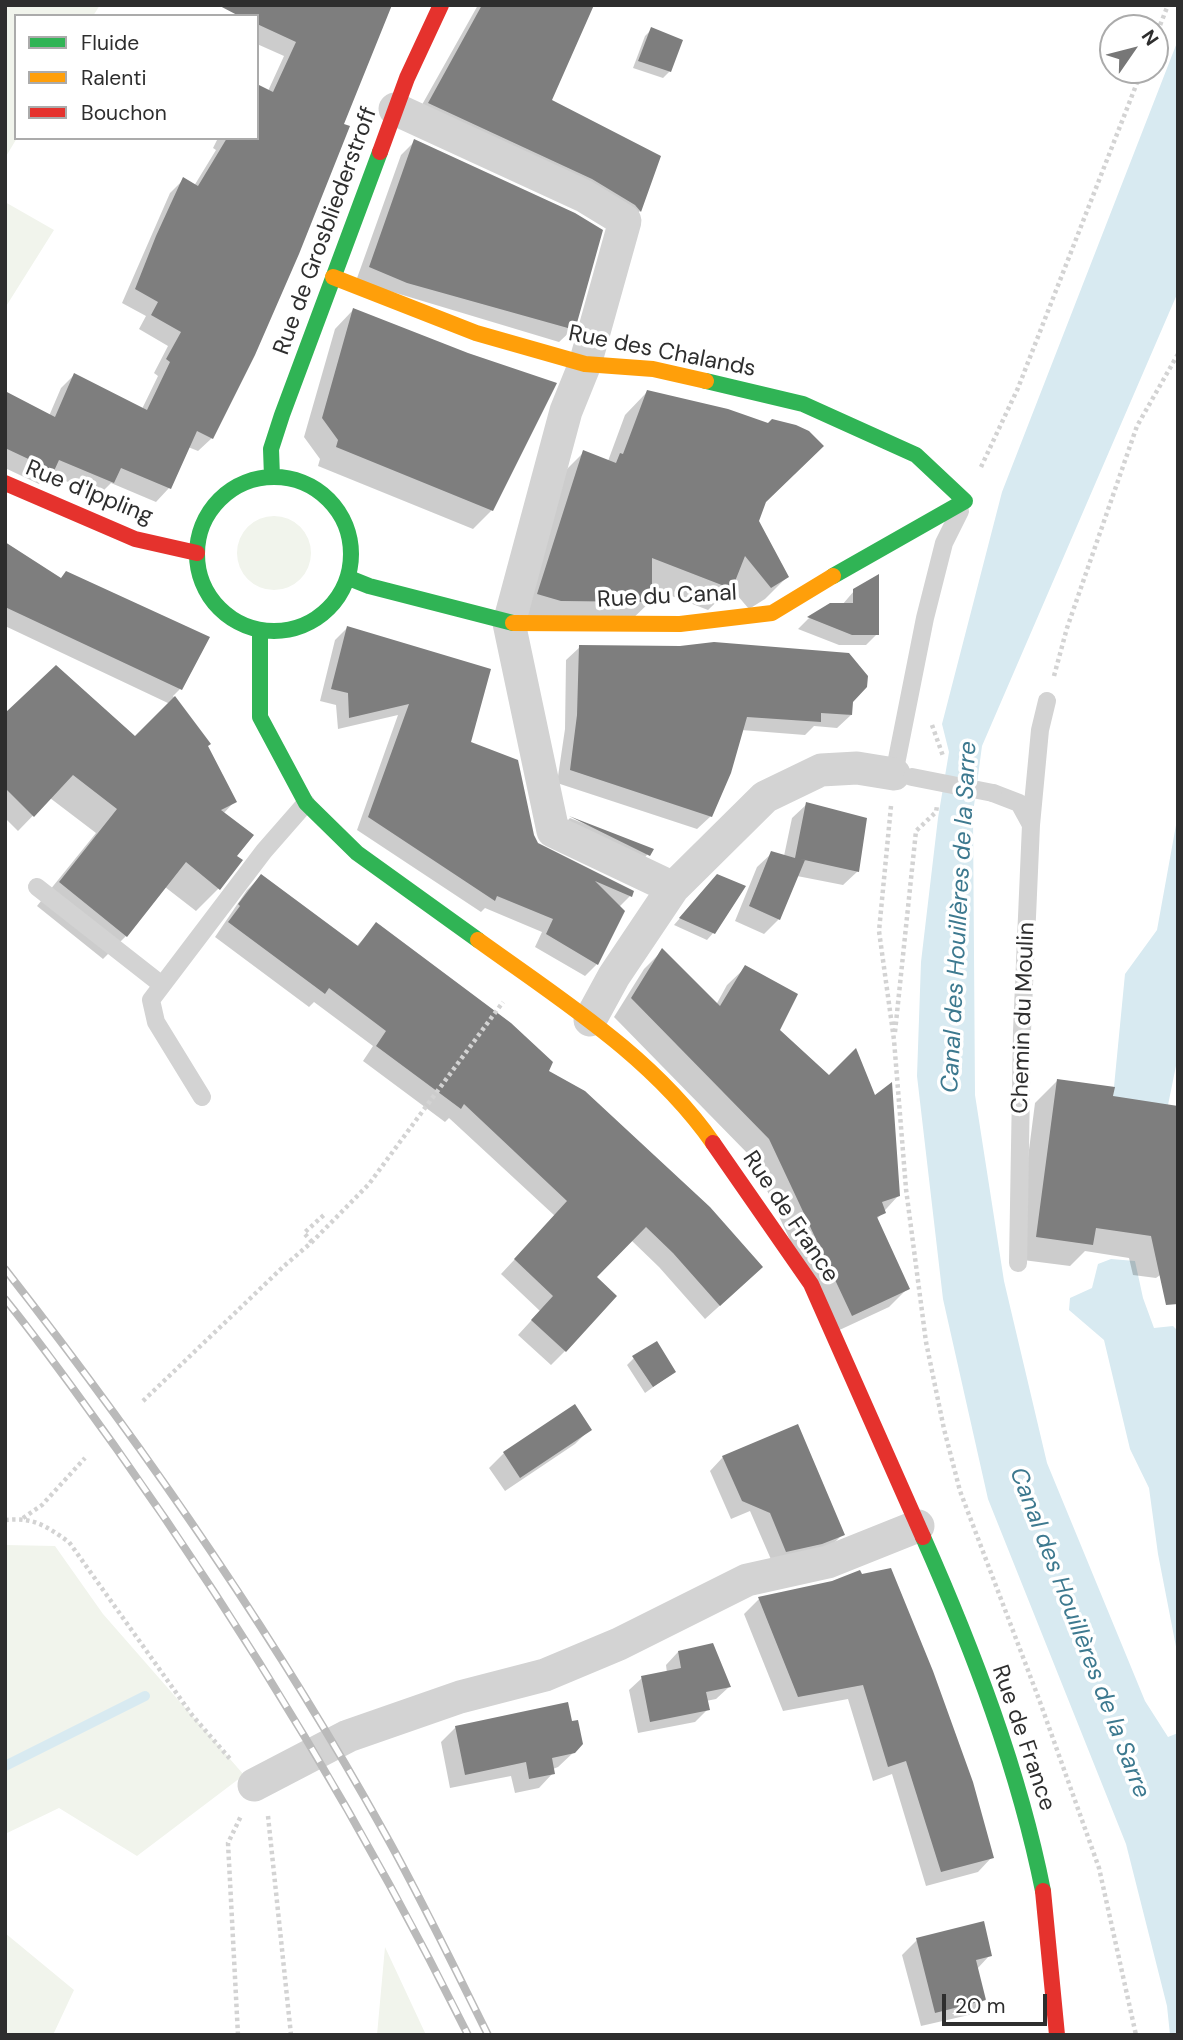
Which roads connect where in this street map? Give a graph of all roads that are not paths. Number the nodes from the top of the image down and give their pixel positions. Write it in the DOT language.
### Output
graph roads {
  1 [pos="442,5"];
  2 [pos="395,109"];
  3 [pos="333,277"];
  4 [pos="585,364"];
  5 [pos="272,477"];
  6 [pos="5,484"];
  7 [pos="965,501"];
  8 [pos="197,553"];
  9 [pos="349,578"];
  10 [pos="509,623"];
  11 [pos="260,630"];
  12 [pos="1047,701"];
  13 [pos="903,776"];
  14 [pos="306,803"];
  15 [pos="1031,825"];
  16 [pos="37,887"];
  17 [pos="673,888"];
  18 [pos="162,985"];
  19 [pos="590,1020"];
  20 [pos="202,1097"];
  21 [pos="1018,1263"];
  22 [pos="918,1526"];
  23 [pos="259,1782"];
  24 [pos="1057,2035"];
  1 -- 2 [label="main road, Rue de Grosbliederstroff"];
  2 -- 3 [label="main road, Rue de Grosbliederstroff"];
  2 -- 4 [label="street"];
  3 -- 4 [label="main road, Rue des Chalands"];
  3 -- 5 [label="main road, Rue de Grosbliederstroff"];
  4 -- 7 [label="main road, Rue des Chalands"];
  4 -- 10 [label="street"];
  5 -- 8 [label="main road"];
  5 -- 9 [label="main road"];
  6 -- 8 [label="main road, Rue d'Ippling"];
  7 -- 10 [label="main road, Rue du Canal"];
  7 -- 13 [label="lane"];
  8 -- 11 [label="main road"];
  9 -- 10 [label="main road, Rue du Canal"];
  9 -- 11 [label="main road"];
  10 -- 17 [label="street"];
  11 -- 14 [label="main road, Rue de France"];
  12 -- 15 [label="lane, Chemin du Moulin"];
  13 -- 15 [label="lane, bridge"];
  13 -- 17 [label="street"];
  14 -- 18 [label="lane"];
  14 -- 19 [label="main road, Rue de France"];
  15 -- 21 [label="lane, Chemin du Moulin"];
  16 -- 18 [label="lane"];
  17 -- 19 [label="street"];
  18 -- 20 [label="lane"];
  19 -- 22 [label="main road, Rue de France"];
  22 -- 23 [label="street"];
  22 -- 24 [label="main road, Rue de France"];
}
